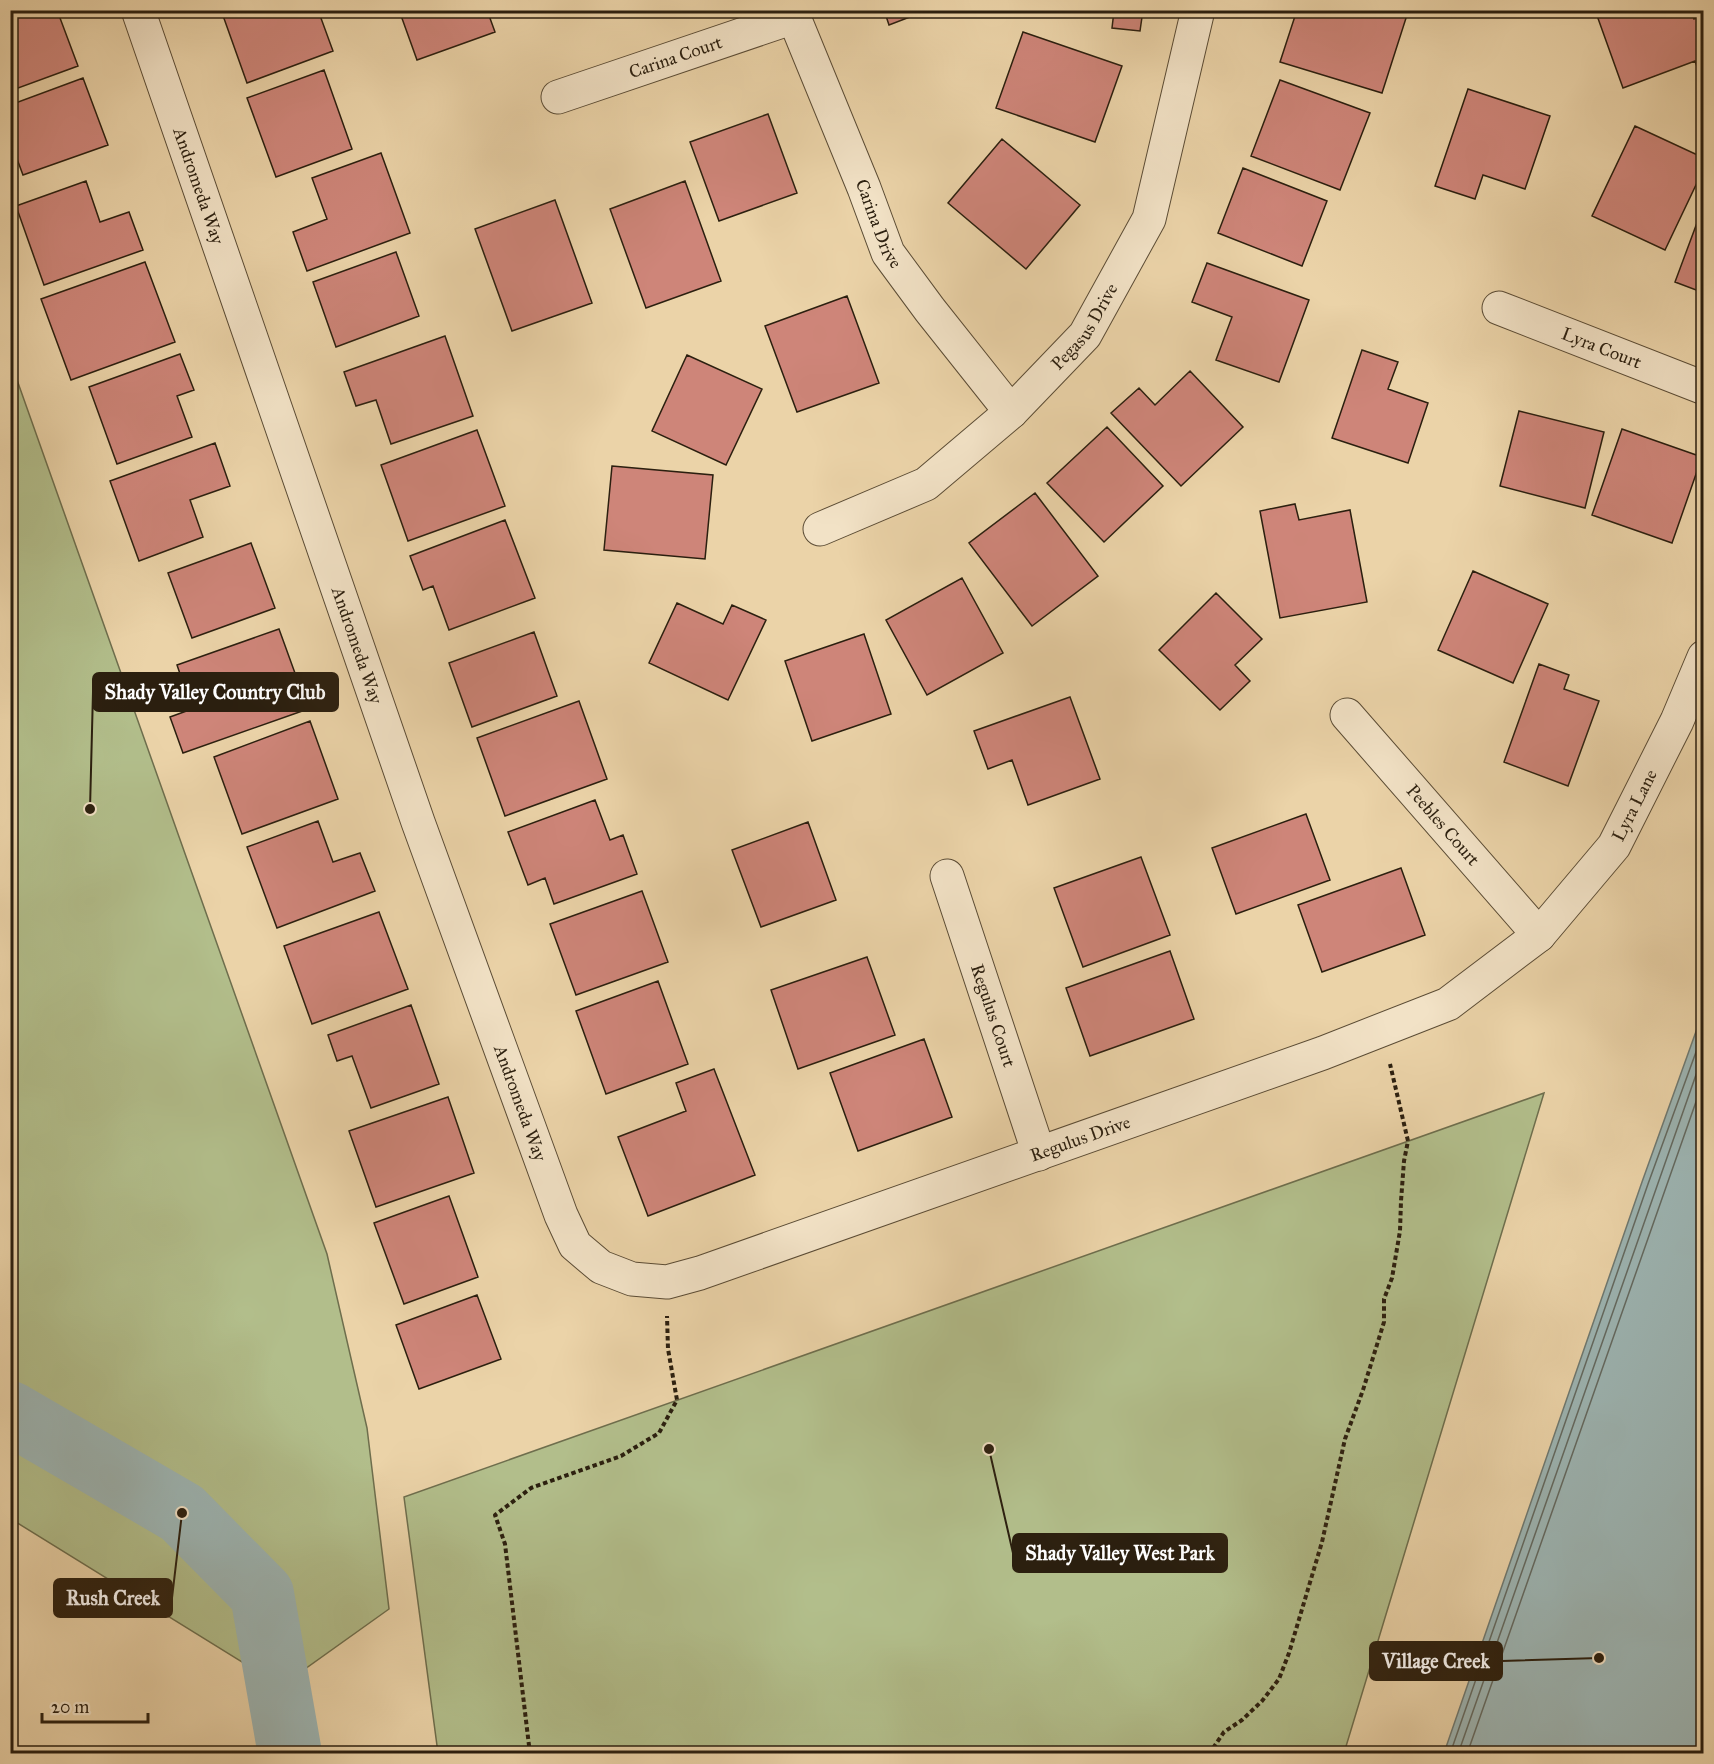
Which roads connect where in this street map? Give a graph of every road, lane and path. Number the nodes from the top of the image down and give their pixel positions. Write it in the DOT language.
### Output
graph roads {
  1 [pos="138,10"];
  2 [pos="1198,10"];
  3 [pos="792,14"];
  4 [pos="558,97"];
  5 [pos="1498,308"];
  6 [pos="1704,388"];
  7 [pos="1011,412"];
  8 [pos="820,529"];
  9 [pos="1704,657"];
  10 [pos="1347,715"];
  11 [pos="946,876"];
  12 [pos="1539,935"];
  13 [pos="1390,1063"];
  14 [pos="1039,1154"];
  15 [pos="601,1267"];
  16 [pos="667,1282"];
  17 [pos="530,1754"];
  18 [pos="1209,1754"];
  1 -- 15 [label="street, Andromeda Way"];
  2 -- 7 [label="street, Pegasus Drive"];
  3 -- 4 [label="street, Carina Court"];
  3 -- 7 [label="street, Carina Drive"];
  5 -- 6 [label="street, Lyra Court"];
  7 -- 8 [label="street, Pegasus Drive"];
  9 -- 12 [label="street, Lyra Lane"];
  10 -- 12 [label="street, Peebles Court"];
  11 -- 14 [label="street, Regulus Court"];
  12 -- 14 [label="street, Regulus Drive"];
  13 -- 18 [label="path"];
  14 -- 16 [label="street, Regulus Drive"];
  15 -- 16 [label="street, Regulus Drive"];
  16 -- 17 [label="path"];
}
